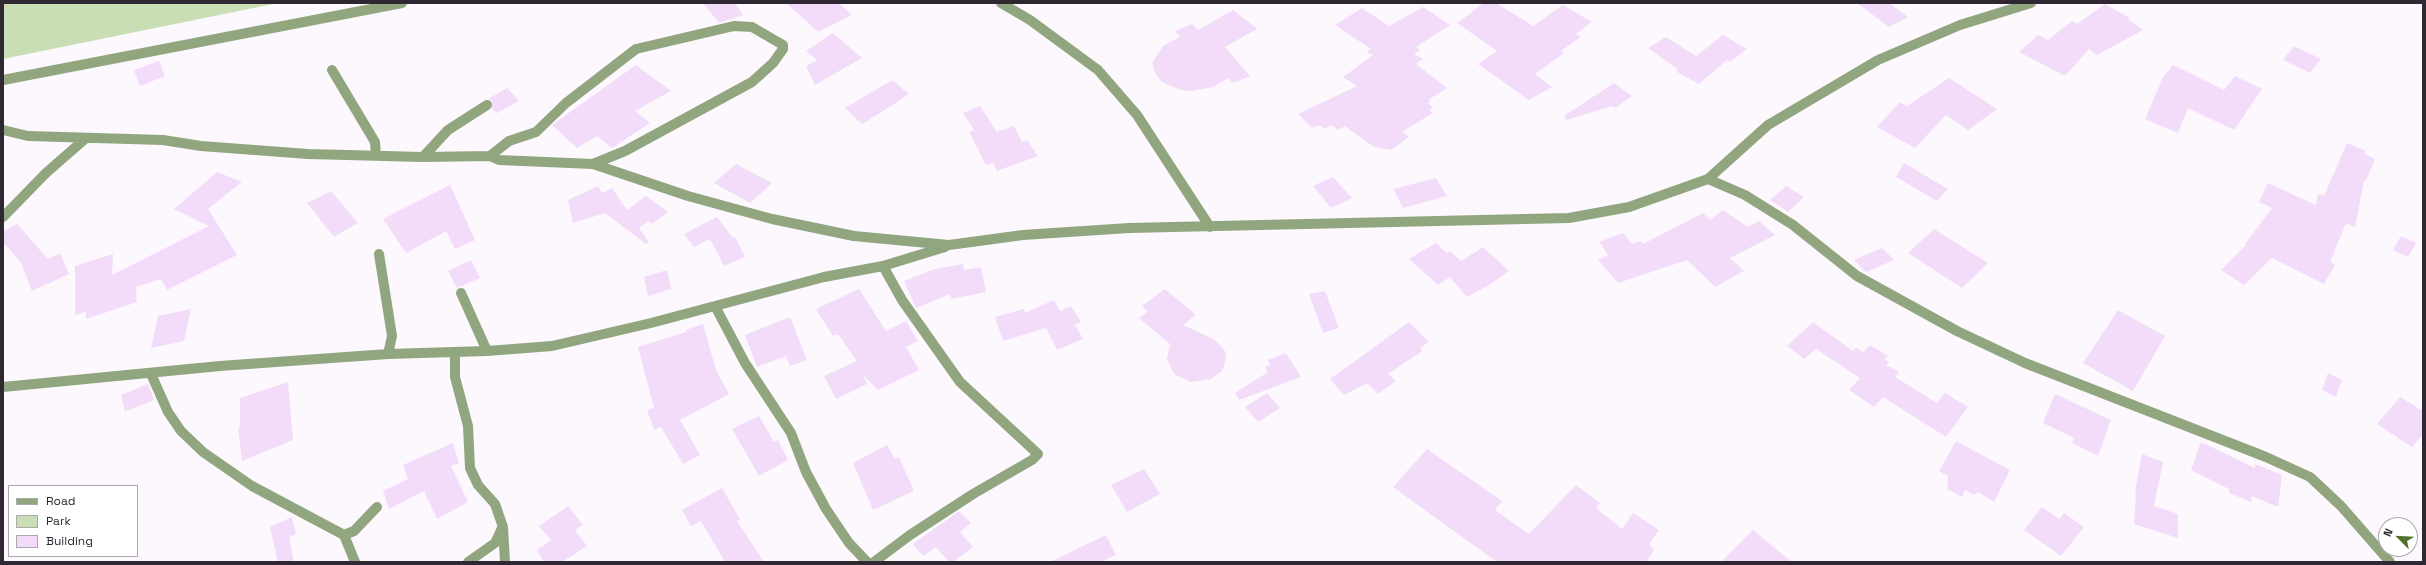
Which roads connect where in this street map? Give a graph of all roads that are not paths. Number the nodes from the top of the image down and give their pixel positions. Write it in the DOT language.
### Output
graph roads {
  1 [pos="402,3"];
  2 [pos="1001,3"];
  3 [pos="2031,3"];
  4 [pos="332,70"];
  5 [pos="3,80"];
  6 [pos="486,105"];
  7 [pos="3,130"];
  8 [pos="86,138"];
  9 [pos="376,155"];
  10 [pos="490,156"];
  11 [pos="423,157"];
  12 [pos="593,164"];
  13 [pos="1708,179"];
  14 [pos="3,217"];
  15 [pos="1210,227"];
  16 [pos="949,245"];
  17 [pos="379,254"];
  18 [pos="883,266"];
  19 [pos="462,294"];
  20 [pos="715,306"];
  21 [pos="487,351"];
  22 [pos="455,352"];
  23 [pos="388,354"];
  24 [pos="151,374"];
  25 [pos="3,387"];
  26 [pos="377,507"];
  27 [pos="502,527"];
  28 [pos="344,535"];
  29 [pos="355,562"];
  30 [pos="468,562"];
  31 [pos="505,562"];
  32 [pos="867,562"];
  33 [pos="874,562"];
  34 [pos="2390,562"];
  1 -- 5 [label="street"];
  2 -- 15 [label="street"];
  3 -- 13 [label="street"];
  4 -- 9 [label="street"];
  6 -- 11 [label="street"];
  7 -- 8 [label="street"];
  8 -- 9 [label="street"];
  8 -- 14 [label="street"];
  9 -- 11 [label="street"];
  10 -- 11 [label="street"];
  10 -- 12 [label="street"];
  10 -- 12 [label="street"];
  12 -- 16 [label="street"];
  13 -- 15 [label="street"];
  13 -- 34 [label="street"];
  15 -- 16 [label="street"];
  16 -- 18 [label="street"];
  17 -- 23 [label="street"];
  18 -- 20 [label="street"];
  18 -- 33 [label="street"];
  19 -- 21 [label="street"];
  20 -- 21 [label="street"];
  20 -- 32 [label="street"];
  21 -- 22 [label="street"];
  22 -- 23 [label="street"];
  22 -- 27 [label="street"];
  23 -- 24 [label="street"];
  24 -- 25 [label="street"];
  24 -- 28 [label="street"];
  26 -- 28 [label="street"];
  27 -- 30 [label="street"];
  27 -- 31 [label="street"];
  28 -- 29 [label="street"];
}
